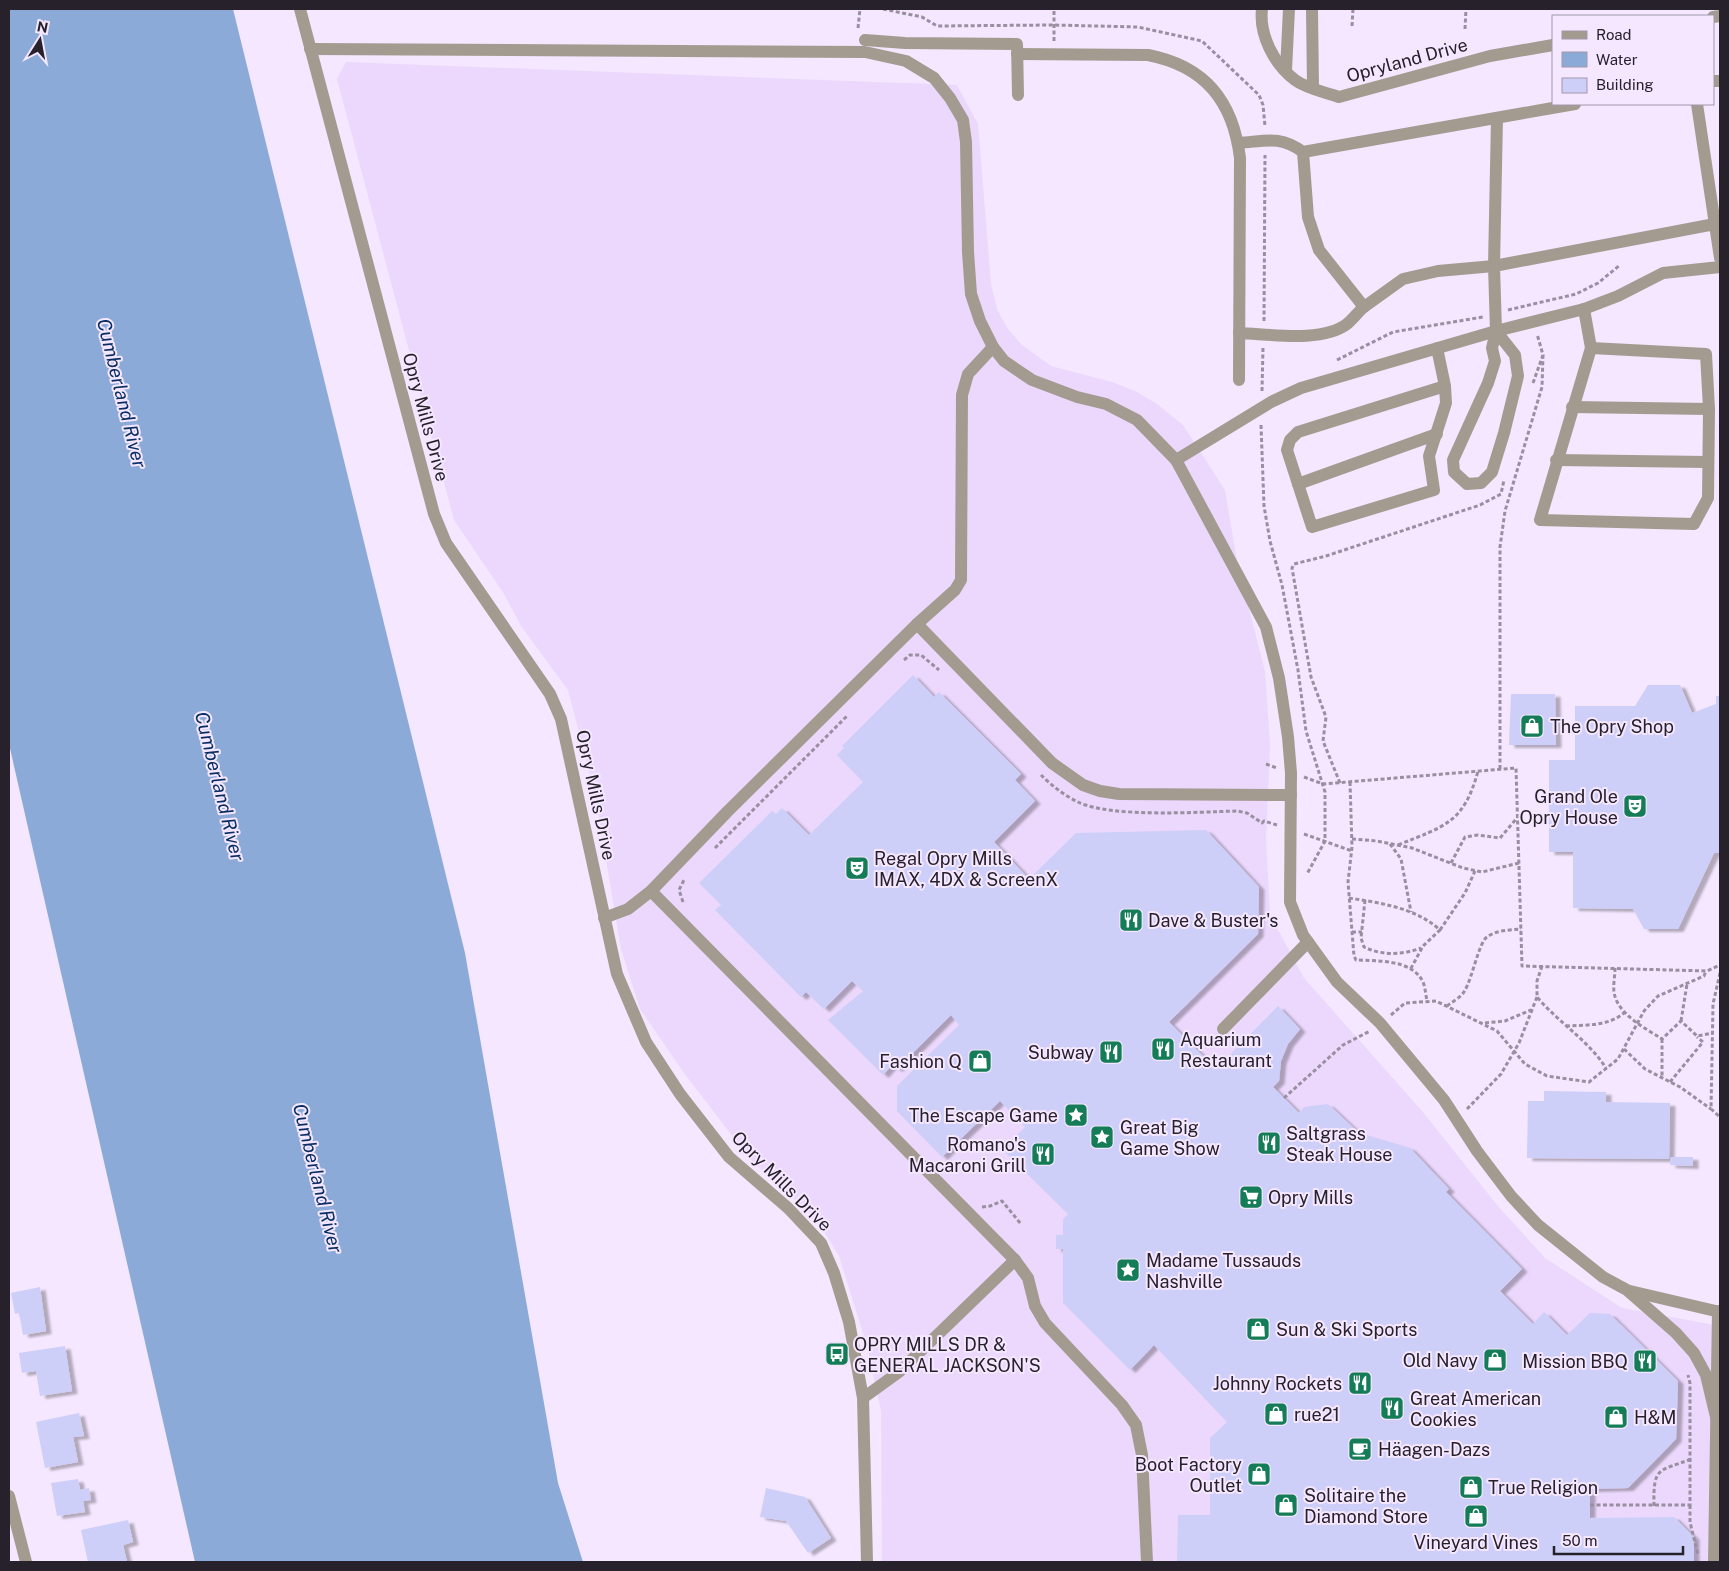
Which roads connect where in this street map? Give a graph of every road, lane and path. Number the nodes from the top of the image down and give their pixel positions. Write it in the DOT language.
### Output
graph roads {
  1 [pos="300,9"];
  2 [pos="883,9"];
  3 [pos="1262,9"];
  4 [pos="1290,9"];
  5 [pos="1312,9"];
  6 [pos="1353,9"];
  7 [pos="1466,9"];
  8 [pos="1352,26"];
  9 [pos="1465,28"];
  10 [pos="865,40"];
  11 [pos="1552,45"];
  12 [pos="310,49"];
  13 [pos="1017,49"];
  14 [pos="1286,70"];
  15 [pos="1313,88"];
  16 [pos="1018,95"];
  17 [pos="1569,105"];
  18 [pos="1697,105"];
  19 [pos="1497,118"];
  20 [pos="1265,142"];
  21 [pos="1238,143"];
  22 [pos="1303,152"];
  23 [pos="1718,224"];
  24 [pos="1720,258"];
  25 [pos="1620,265"];
  26 [pos="1494,266"];
  27 [pos="1720,267"];
  28 [pos="1530,305"];
  29 [pos="1364,307"];
  30 [pos="1584,309"];
  31 [pos="1496,313"];
  32 [pos="1534,322"];
  33 [pos="1496,331"];
  34 [pos="1239,333"];
  35 [pos="1264,334"];
  36 [pos="994,347"];
  37 [pos="1438,348"];
  38 [pos="1591,348"];
  39 [pos="1330,363"];
  40 [pos="1238,380"];
  41 [pos="1267,386"];
  42 [pos="1445,386"];
  43 [pos="1262,388"];
  44 [pos="1572,407"];
  45 [pos="1262,408"];
  46 [pos="1709,408"];
  47 [pos="1437,434"];
  48 [pos="1176,460"];
  49 [pos="1556,460"];
  50 [pos="1707,462"];
  51 [pos="1298,484"];
  52 [pos="917,624"];
  53 [pos="1307,651"];
  54 [pos="900,663"];
  55 [pos="940,671"];
  56 [pos="851,713"];
  57 [pos="1266,764"];
  58 [pos="1500,769"];
  59 [pos="1037,771"];
  60 [pos="1478,771"];
  61 [pos="1291,773"];
  62 [pos="1350,782"];
  63 [pos="1340,783"];
  64 [pos="1323,784"];
  65 [pos="1292,795"];
  66 [pos="1518,818"];
  67 [pos="1290,830"];
  68 [pos="1352,839"];
  69 [pos="1325,841"];
  70 [pos="1390,843"];
  71 [pos="1398,845"];
  72 [pos="714,849"];
  73 [pos="1352,851"];
  74 [pos="1519,863"];
  75 [pos="1451,864"];
  76 [pos="1475,871"];
  77 [pos="690,874"];
  78 [pos="1307,874"];
  79 [pos="651,891"];
  80 [pos="1349,898"];
  81 [pos="1365,900"];
  82 [pos="688,907"];
  83 [pos="1412,912"];
  84 [pos="604,918"];
  85 [pos="1521,928"];
  86 [pos="1440,930"];
  87 [pos="1352,932"];
  88 [pos="1362,932"];
  89 [pos="1308,942"];
  90 [pos="1422,948"];
  91 [pos="1720,965"];
  92 [pos="1542,966"];
  93 [pos="1615,968"];
  94 [pos="1410,970"];
  95 [pos="1706,971"];
  96 [pos="1720,973"];
  97 [pos="1687,984"];
  98 [pos="1537,997"];
  99 [pos="1427,1002"];
  100 [pos="1447,1006"];
  101 [pos="1531,1010"];
  102 [pos="1625,1012"];
  103 [pos="1681,1021"];
  104 [pos="1380,1023"];
  105 [pos="1481,1023"];
  106 [pos="1638,1023"];
  107 [pos="1566,1026"];
  108 [pos="1223,1029"];
  109 [pos="1713,1033"];
  110 [pos="1697,1036"];
  111 [pos="1662,1039"];
  112 [pos="1624,1049"];
  113 [pos="1515,1052"];
  114 [pos="1606,1068"];
  115 [pos="1662,1078"];
  116 [pos="1670,1082"];
  117 [pos="1284,1098"];
  118 [pos="1711,1109"];
  119 [pos="1720,1117"];
  120 [pos="1456,1118"];
  121 [pos="1002,1201"];
  122 [pos="1021,1224"];
  123 [pos="1015,1260"];
  124 [pos="1628,1290"];
  125 [pos="1719,1312"];
  126 [pos="1686,1368"];
  127 [pos="863,1398"];
  128 [pos="1718,1421"];
  129 [pos="1691,1459"];
  130 [pos="9,1496"];
  131 [pos="1690,1504"];
  132 [pos="1590,1505"];
  133 [pos="1654,1506"];
  134 [pos="14,1544"];
  135 [pos="26,1562"];
  136 [pos="867,1562"];
  137 [pos="1148,1562"];
  138 [pos="1699,1562"];
  139 [pos="1714,1562"];
  1 -- 12 [label="street, Opry Mills Drive"];
  2 -- 20 [label="path"];
  3 -- 14 [label="street, Opryland Drive"];
  4 -- 14 [label="street"];
  5 -- 15 [label="street"];
  6 -- 8 [label="path"];
  7 -- 9 [label="path"];
  10 -- 13 [label="street"];
  11 -- 15 [label="street, Opryland Drive"];
  12 -- 36 [label="street"];
  12 -- 84 [label="street, Opry Mills Drive"];
  13 -- 16 [label="street"];
  13 -- 21 [label="street"];
  14 -- 15 [label="street, Opryland Drive"];
  17 -- 19 [label="street"];
  18 -- 23 [label="street"];
  19 -- 22 [label="street"];
  19 -- 26 [label="street"];
  20 -- 21 [label="street"];
  20 -- 22 [label="street"];
  20 -- 35 [label="path"];
  21 -- 34 [label="street"];
  22 -- 29 [label="street"];
  23 -- 24 [label="street"];
  23 -- 26 [label="street"];
  25 -- 28 [label="path"];
  26 -- 29 [label="street"];
  26 -- 31 [label="street"];
  27 -- 30 [label="street"];
  28 -- 31 [label="path"];
  28 -- 32 [label="path"];
  29 -- 35 [label="street"];
  30 -- 32 [label="street"];
  30 -- 38 [label="street"];
  31 -- 33 [label="street"];
  31 -- 39 [label="path"];
  32 -- 33 [label="street"];
  32 -- 58 [label="path"];
  33 -- 33 [label="street"];
  33 -- 37 [label="street"];
  34 -- 35 [label="street"];
  34 -- 40 [label="street"];
  35 -- 43 [label="path"];
  36 -- 48 [label="street"];
  36 -- 52 [label="street"];
  37 -- 42 [label="street"];
  37 -- 45 [label="street"];
  38 -- 44 [label="street"];
  38 -- 46 [label="street"];
  41 -- 43 [label="path"];
  42 -- 47 [label="street"];
  42 -- 51 [label="street"];
  43 -- 45 [label="path"];
  44 -- 46 [label="street"];
  44 -- 49 [label="street"];
  45 -- 48 [label="street"];
  45 -- 64 [label="path"];
  46 -- 50 [label="street"];
  47 -- 51 [label="street"];
  47 -- 51 [label="street"];
  48 -- 61 [label="street"];
  49 -- 50 [label="street"];
  49 -- 50 [label="street"];
  52 -- 65 [label="street"];
  52 -- 79 [label="street"];
  53 -- 63 [label="path"];
  54 -- 55 [label="path"];
  56 -- 72 [label="path"];
  57 -- 61 [label="path"];
  58 -- 60 [label="path"];
  58 -- 66 [label="path"];
  59 -- 67 [label="path"];
  60 -- 62 [label="path"];
  60 -- 71 [label="path"];
  61 -- 64 [label="path"];
  61 -- 65 [label="street"];
  62 -- 63 [label="path"];
  62 -- 68 [label="path"];
  63 -- 64 [label="path"];
  64 -- 69 [label="path"];
  65 -- 67 [label="street"];
  66 -- 74 [label="path"];
  66 -- 75 [label="path"];
  67 -- 69 [label="path"];
  67 -- 89 [label="street"];
  68 -- 70 [label="path"];
  68 -- 73 [label="path"];
  69 -- 73 [label="path"];
  69 -- 78 [label="path"];
  70 -- 71 [label="path"];
  70 -- 83 [label="path"];
  71 -- 75 [label="path"];
  73 -- 80 [label="path"];
  74 -- 76 [label="path"];
  74 -- 85 [label="path"];
  75 -- 76 [label="path"];
  76 -- 86 [label="path"];
  77 -- 82 [label="path"];
  79 -- 84 [label="street"];
  79 -- 123 [label="street"];
  80 -- 81 [label="path"];
  80 -- 87 [label="path"];
  81 -- 83 [label="path"];
  81 -- 88 [label="path"];
  83 -- 86 [label="path"];
  84 -- 127 [label="street, Opry Mills Drive"];
  85 -- 92 [label="path"];
  85 -- 100 [label="path"];
  86 -- 90 [label="path"];
  87 -- 88 [label="path"];
  87 -- 94 [label="path"];
  88 -- 90 [label="path"];
  89 -- 104 [label="street"];
  89 -- 108 [label="street"];
  90 -- 94 [label="path"];
  91 -- 95 [label="path"];
  92 -- 93 [label="path"];
  92 -- 98 [label="path"];
  93 -- 95 [label="path"];
  93 -- 102 [label="path"];
  94 -- 99 [label="path"];
  95 -- 97 [label="path"];
  96 -- 109 [label="path"];
  97 -- 103 [label="path"];
  97 -- 106 [label="path"];
  98 -- 101 [label="path"];
  98 -- 107 [label="path"];
  99 -- 100 [label="path"];
  99 -- 104 [label="path"];
  100 -- 105 [label="path"];
  101 -- 105 [label="path"];
  101 -- 113 [label="path"];
  102 -- 106 [label="path"];
  102 -- 107 [label="path"];
  103 -- 110 [label="path"];
  103 -- 111 [label="path"];
  104 -- 117 [label="path"];
  104 -- 120 [label="street"];
  105 -- 113 [label="path"];
  106 -- 111 [label="path"];
  106 -- 112 [label="path"];
  107 -- 114 [label="path"];
  109 -- 110 [label="path"];
  109 -- 118 [label="path"];
  110 -- 116 [label="path"];
  111 -- 115 [label="path"];
  112 -- 114 [label="path"];
  112 -- 115 [label="path"];
  113 -- 114 [label="path"];
  113 -- 120 [label="path"];
  115 -- 116 [label="path"];
  116 -- 118 [label="path"];
  118 -- 119 [label="path"];
  120 -- 124 [label="street"];
  121 -- 122 [label="path"];
  123 -- 127 [label="street"];
  123 -- 137 [label="street"];
  124 -- 125 [label="street"];
  124 -- 128 [label="street"];
  125 -- 128 [label="street"];
  126 -- 129 [label="path"];
  127 -- 136 [label="street, Opry Mills Drive"];
  128 -- 139 [label="street"];
  129 -- 131 [label="path"];
  129 -- 133 [label="path"];
  130 -- 134 [label="street"];
  131 -- 133 [label="path"];
  131 -- 138 [label="path"];
  132 -- 133 [label="path"];
  134 -- 135 [label="street"];
}
